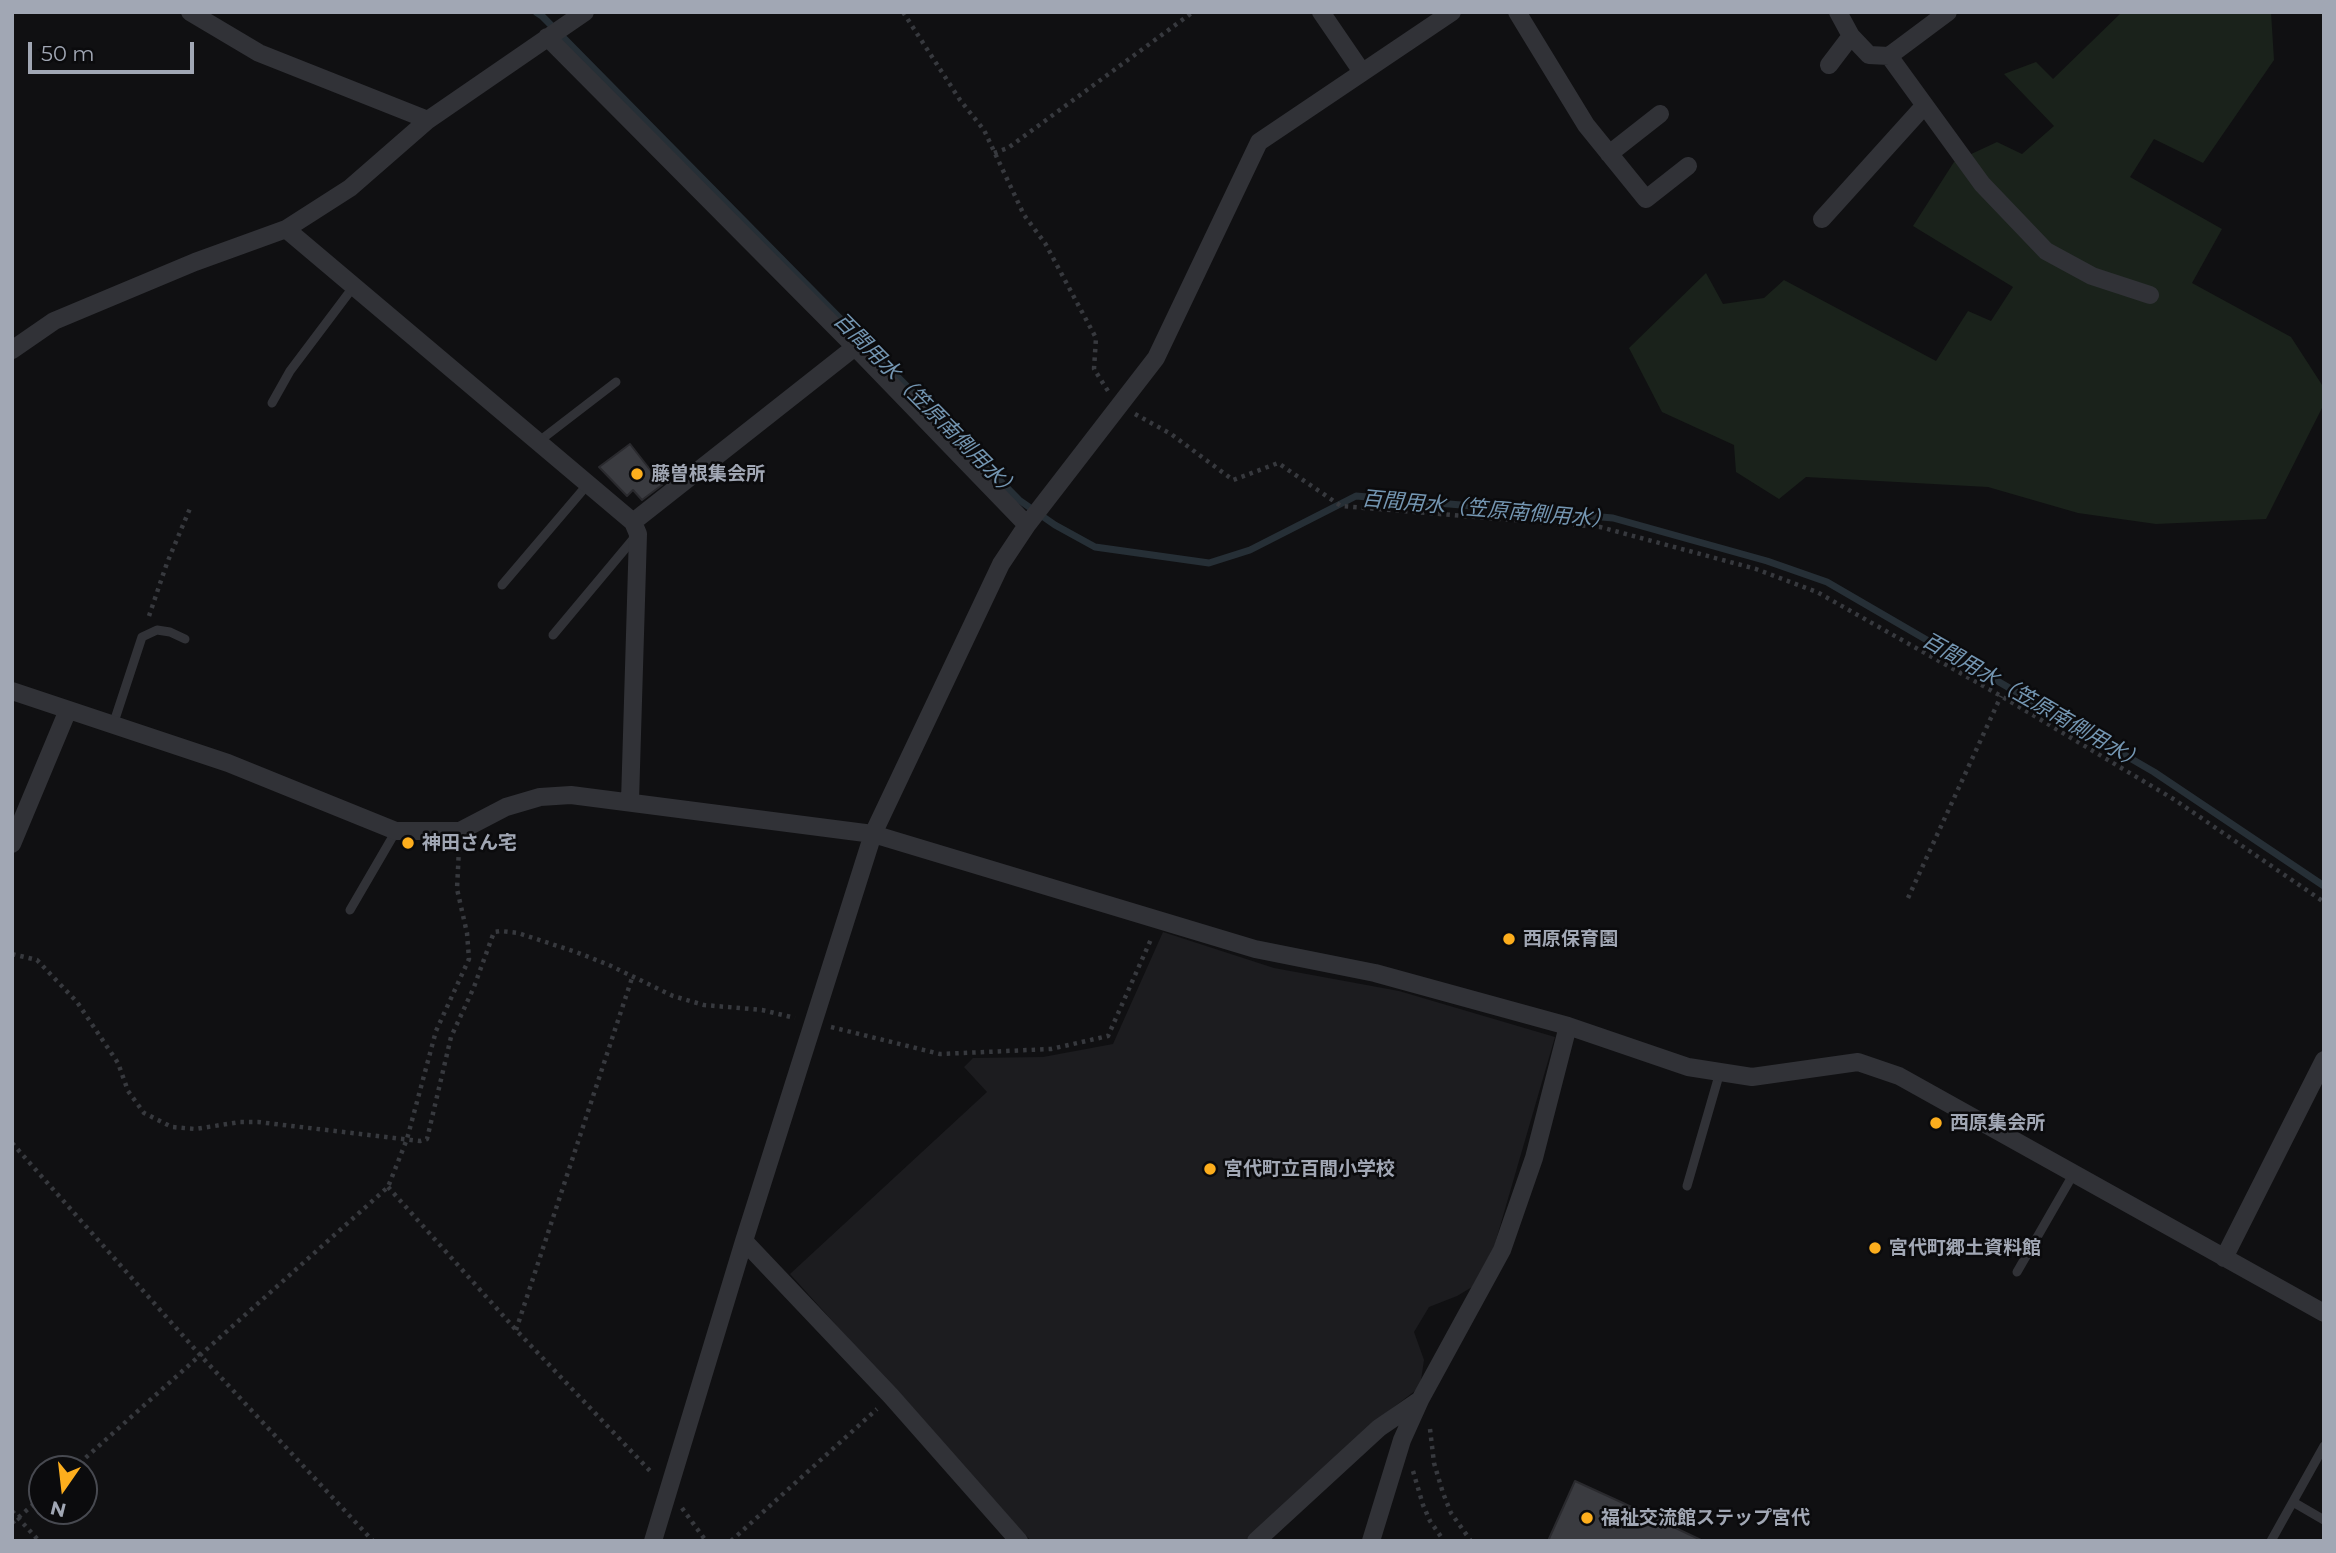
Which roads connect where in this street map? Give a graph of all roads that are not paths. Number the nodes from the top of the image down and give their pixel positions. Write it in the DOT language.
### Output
graph roads {
  1 [pos="190,12"];
  2 [pos="1321,12"];
  3 [pos="1452,12"];
  4 [pos="1517,12"];
  5 [pos="1838,12"];
  6 [pos="1948,12"];
  7 [pos="574,14"];
  8 [pos="1851,36"];
  9 [pos="547,37"];
  10 [pos="1889,56"];
  11 [pos="1829,65"];
  12 [pos="1362,72"];
  13 [pos="1924,106"];
  14 [pos="1660,114"];
  15 [pos="428,120"];
  16 [pos="1609,154"];
  17 [pos="1688,166"];
  18 [pos="1822,219"];
  19 [pos="286,229"];
  20 [pos="354,286"];
  21 [pos="2150,295"];
  22 [pos="855,347"];
  23 [pos="12,350"];
  24 [pos="616,382"];
  25 [pos="272,403"];
  26 [pos="538,442"];
  27 [pos="588,484"];
  28 [pos="1027,525"];
  29 [pos="636,528"];
  30 [pos="502,585"];
  31 [pos="553,635"];
  32 [pos="185,639"];
  33 [pos="12,691"];
  34 [pos="68,710"];
  35 [pos="113,724"];
  36 [pos="630,802"];
  37 [pos="396,831"];
  38 [pos="873,834"];
  39 [pos="12,845"];
  40 [pos="350,910"];
  41 [pos="1568,1026"];
  42 [pos="2324,1060"];
  43 [pos="1720,1072"];
  44 [pos="2074,1173"];
  45 [pos="1687,1186"];
  46 [pos="744,1241"];
  47 [pos="2224,1258"];
  48 [pos="2017,1272"];
  49 [pos="2324,1313"];
  50 [pos="1420,1400"];
  51 [pos="2324,1446"];
  52 [pos="2293,1502"];
  53 [pos="2324,1520"];
  54 [pos="653,1541"];
  55 [pos="1019,1541"];
  56 [pos="1256,1541"];
  57 [pos="1371,1541"];
  58 [pos="2271,1541"];
  1 -- 15 [label="street"];
  2 -- 12 [label="street"];
  3 -- 12 [label="street"];
  4 -- 16 [label="street"];
  5 -- 8 [label="street"];
  6 -- 10 [label="street"];
  7 -- 9 [label="street"];
  8 -- 10 [label="street"];
  8 -- 11 [label="street"];
  9 -- 15 [label="street"];
  9 -- 22 [label="street"];
  10 -- 13 [label="street"];
  12 -- 28 [label="street"];
  13 -- 18 [label="street"];
  13 -- 21 [label="street"];
  14 -- 16 [label="street"];
  15 -- 19 [label="street"];
  16 -- 17 [label="street"];
  19 -- 20 [label="street"];
  19 -- 23 [label="street"];
  20 -- 25 [label="lane"];
  20 -- 26 [label="street"];
  22 -- 28 [label="street"];
  22 -- 29 [label="street"];
  24 -- 26 [label="lane"];
  26 -- 27 [label="street"];
  27 -- 29 [label="street"];
  27 -- 30 [label="lane"];
  28 -- 38 [label="street"];
  29 -- 31 [label="lane"];
  29 -- 36 [label="street"];
  32 -- 35 [label="lane"];
  33 -- 34 [label="street"];
  34 -- 35 [label="street"];
  34 -- 39 [label="street"];
  35 -- 37 [label="street"];
  36 -- 37 [label="street"];
  36 -- 38 [label="street"];
  37 -- 40 [label="lane"];
  38 -- 41 [label="street"];
  38 -- 46 [label="street"];
  41 -- 43 [label="street"];
  41 -- 50 [label="street"];
  42 -- 47 [label="street"];
  43 -- 44 [label="street"];
  43 -- 45 [label="lane"];
  44 -- 47 [label="street"];
  44 -- 48 [label="lane"];
  46 -- 54 [label="street"];
  46 -- 55 [label="street"];
  47 -- 49 [label="street"];
  50 -- 56 [label="street"];
  50 -- 57 [label="street"];
  51 -- 52 [label="lane"];
  52 -- 53 [label="lane"];
  52 -- 58 [label="lane"];
}
